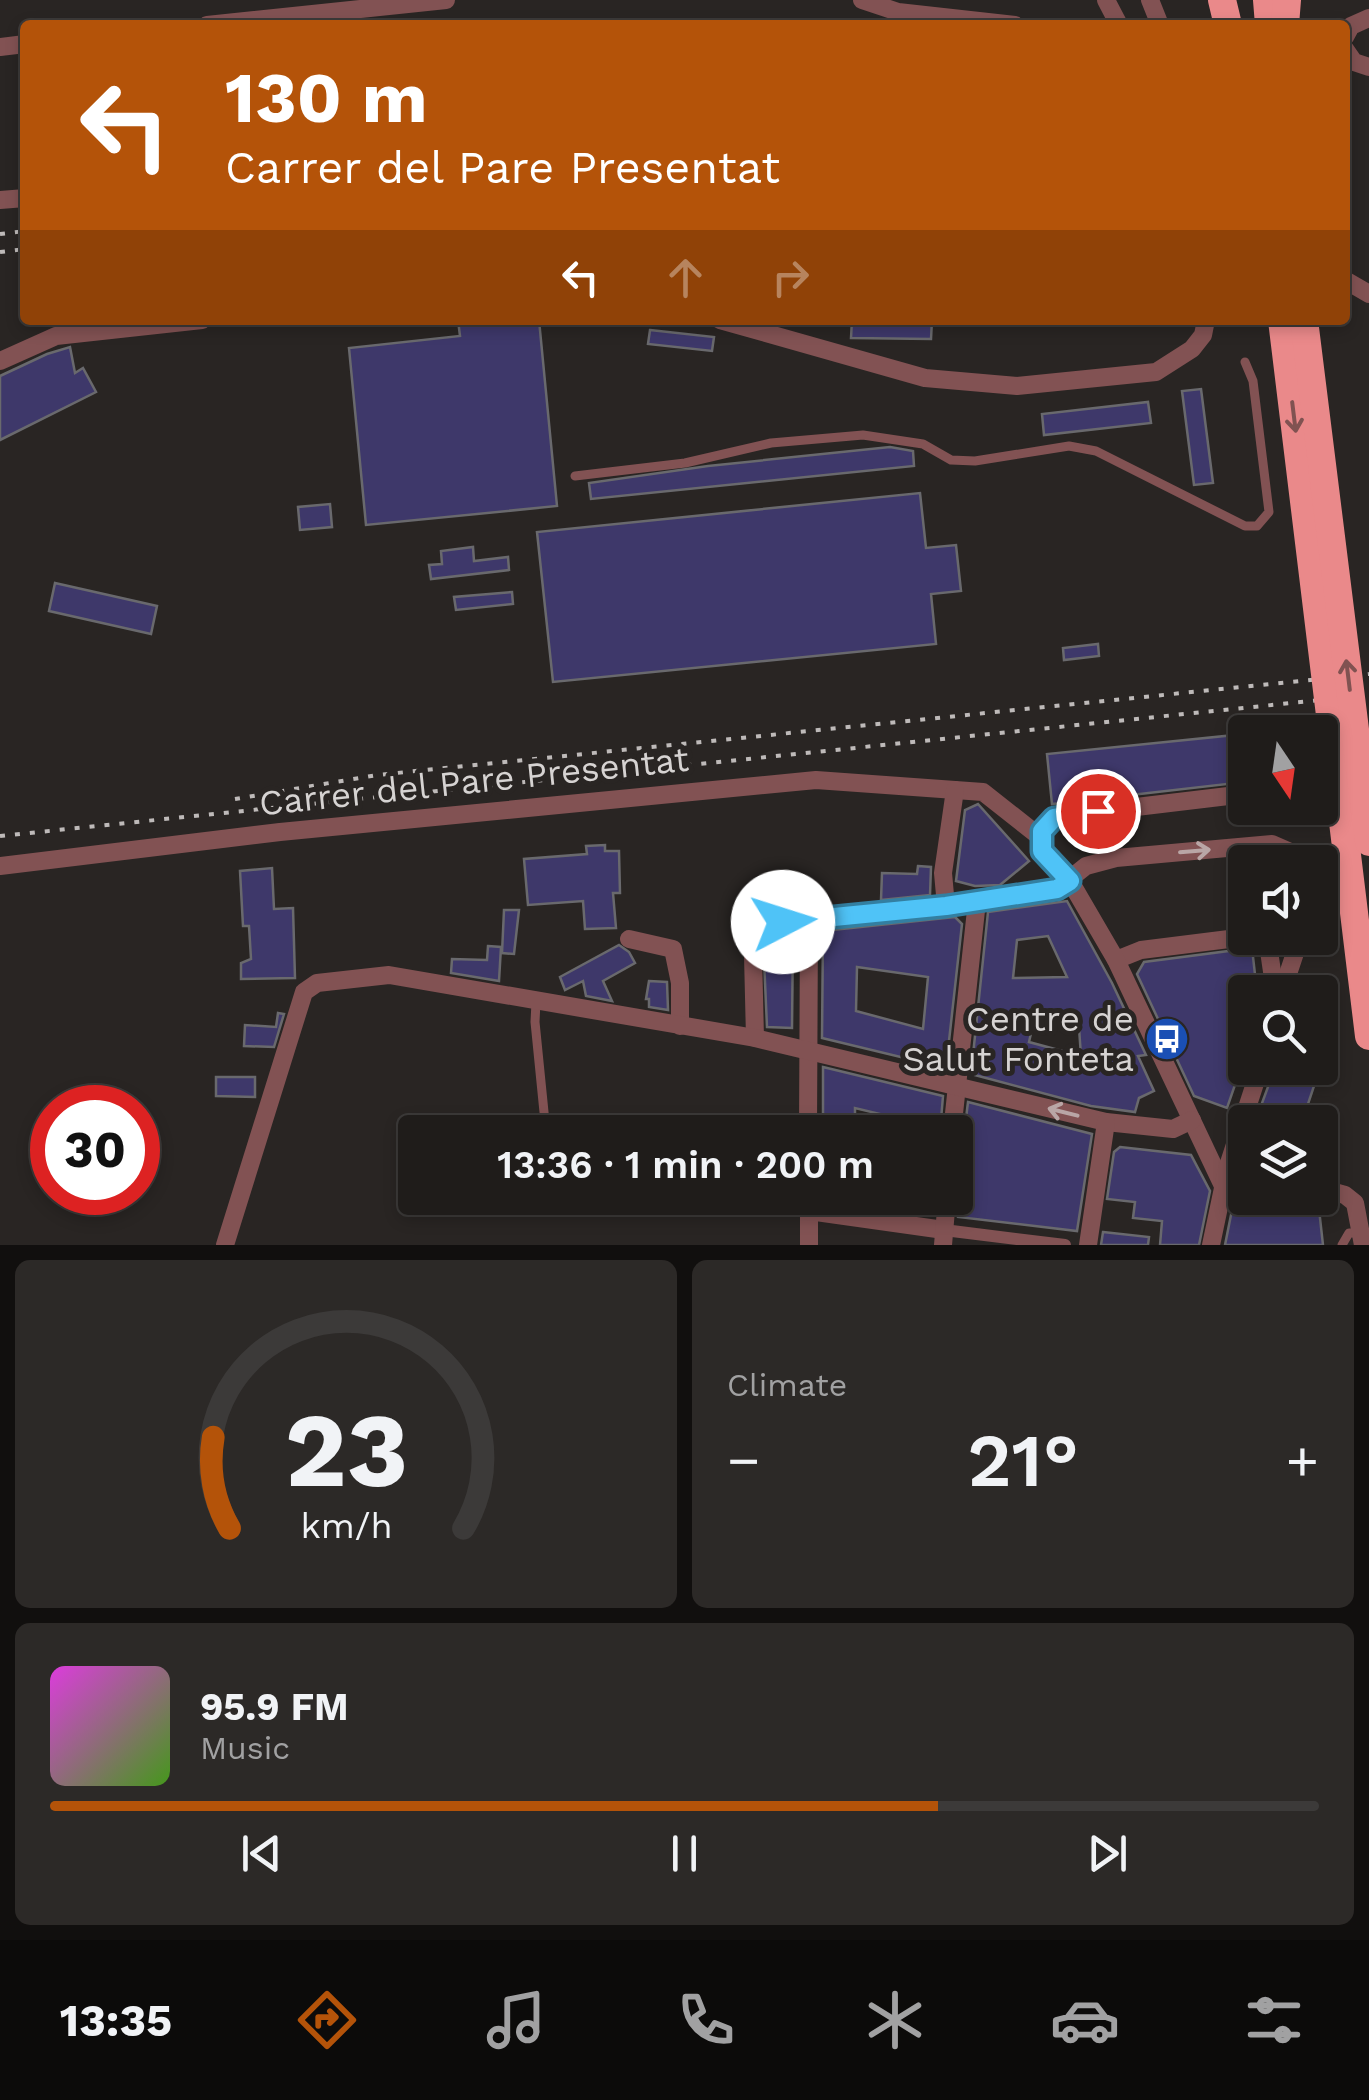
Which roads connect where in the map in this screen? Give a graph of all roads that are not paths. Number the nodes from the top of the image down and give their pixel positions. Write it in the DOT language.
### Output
graph roads {
  1 [pos="446,0"];
  2 [pos="862,0"];
  3 [pos="256,20"];
  4 [pos="970,20"];
  5 [pos="156,325"];
  6 [pos="738,325"];
  7 [pos="1205,325"];
  8 [pos="1283,325"];
  9 [pos="1305,325"];
  10 [pos="0,361"];
  11 [pos="1245,362"];
  12 [pos="576,476"];
  13 [pos="1369,780"];
  14 [pos="1338,783"];
  15 [pos="956,790"];
  16 [pos="1228,796"];
  17 [pos="1040,837"];
  18 [pos="1369,842"];
  19 [pos="1228,848"];
  20 [pos="0,866"];
  21 [pos="1070,881"];
  22 [pos="978,901"];
  23 [pos="946,906"];
  24 [pos="808,920"];
  25 [pos="758,924"];
  26 [pos="1228,938"];
  27 [pos="629,940"];
  28 [pos="754,955"];
  29 [pos="1116,960"];
  30 [pos="536,1002"];
  31 [pos="680,1026"];
  32 [pos="1369,1036"];
  33 [pos="755,1038"];
  34 [pos="808,1050"];
  35 [pos="956,1086"];
  36 [pos="544,1115"];
  37 [pos="808,1115"];
  38 [pos="953,1115"];
  39 [pos="1192,1120"];
  40 [pos="1106,1122"];
  41 [pos="1228,1178"];
  42 [pos="1223,1186"];
  43 [pos="1338,1194"];
  44 [pos="809,1215"];
  45 [pos="852,1215"];
  46 [pos="943,1238"];
  47 [pos="1363,1242"];
  48 [pos="225,1245"];
  49 [pos="809,1245"];
  50 [pos="1065,1245"];
  51 [pos="1088,1245"];
  52 [pos="1211,1245"];
  53 [pos="1342,1245"];
  1 -- 3 [label="street"];
  2 -- 4 [label="street"];
  5 -- 10 [label="street"];
  6 -- 7 [label="street"];
  8 -- 32 [label="highway, one-way, bridge"];
  18 -- 9 [label="highway, one-way, bridge"];
  11 -- 12 [label="lane"];
  13 -- 14 [label="street"];
  15 -- 17 [label="street, Carrer del Pare Presentat"];
  15 -- 20 [label="street, Carrer del Pare Presentat"];
  15 -- 23 [label="street"];
  16 -- 17 [label="street"];
  17 -- 21 [label="street, Carrer del Pare Presentat"];
  21 -- 19 [label="street, one-way"];
  21 -- 22 [label="street"];
  21 -- 29 [label="street, Carrer del Pare Presentat"];
  22 -- 23 [label="street"];
  22 -- 35 [label="street"];
  23 -- 24 [label="street"];
  24 -- 25 [label="street"];
  24 -- 34 [label="street"];
  26 -- 29 [label="street"];
  27 -- 31 [label="street"];
  28 -- 33 [label="street"];
  29 -- 39 [label="street, Carrer del Pare Presentat"];
  30 -- 31 [label="street"];
  30 -- 36 [label="lane"];
  30 -- 48 [label="street"];
  31 -- 33 [label="street"];
  33 -- 34 [label="street"];
  34 -- 35 [label="street"];
  34 -- 37 [label="street"];
  35 -- 38 [label="street"];
  40 -- 35 [label="street, one-way"];
  39 -- 40 [label="street"];
  39 -- 42 [label="street, Carrer del Pare Presentat"];
  40 -- 51 [label="street"];
  41 -- 42 [label="street"];
  42 -- 52 [label="street"];
  43 -- 47 [label="street"];
  44 -- 49 [label="street"];
  45 -- 46 [label="street"];
  46 -- 50 [label="street"];
  47 -- 53 [label="lane"];
}
